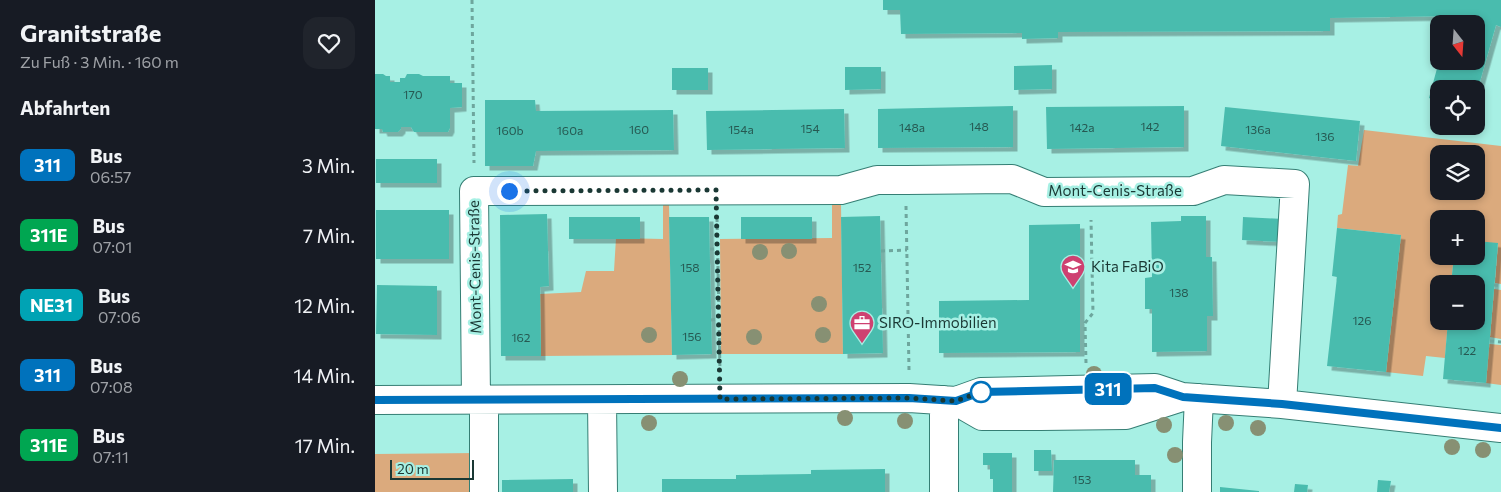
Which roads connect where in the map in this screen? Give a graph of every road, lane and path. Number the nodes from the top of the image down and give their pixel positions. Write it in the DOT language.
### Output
graph roads {
  1 [pos="472,0"];
  2 [pos="906,180"];
  3 [pos="716,190"];
  4 [pos="474,191"];
  5 [pos="1091,191"];
  6 [pos="717,249"];
  7 [pos="710,250"];
  8 [pos="907,250"];
  9 [pos="881,251"];
  10 [pos="1494,285"];
  11 [pos="1501,286"];
  12 [pos="719,319"];
  13 [pos="882,319"];
  14 [pos="908,319"];
  15 [pos="711,320"];
  16 [pos="1080,328"];
  17 [pos="1085,328"];
  18 [pos="1489,341"];
  19 [pos="1501,342"];
  20 [pos="1086,353"];
  21 [pos="1191,397"];
  22 [pos="909,398"];
  23 [pos="720,399"];
  24 [pos="375,400"];
  25 [pos="480,400"];
  26 [pos="603,400"];
  27 [pos="950,401"];
  28 [pos="1282,404"];
  29 [pos="1501,428"];
  30 [pos="485,492"];
  31 [pos="603,492"];
  32 [pos="944,492"];
  33 [pos="1197,492"];
  1 -- 4 [label="path"];
  2 -- 3 [label="street, Mont-Cenis-Straße"];
  2 -- 5 [label="street, Mont-Cenis-Straße"];
  2 -- 8 [label="path"];
  3 -- 4 [label="street, Mont-Cenis-Straße"];
  3 -- 6 [label="path"];
  4 -- 25 [label="street, Mont-Cenis-Straße"];
  5 -- 17 [label="path"];
  5 -- 28 [label="street, Mont-Cenis-Straße"];
  6 -- 7 [label="path"];
  6 -- 12 [label="path"];
  8 -- 9 [label="path"];
  8 -- 14 [label="path"];
  10 -- 11 [label="path"];
  12 -- 15 [label="path"];
  12 -- 23 [label="path"];
  13 -- 14 [label="path"];
  14 -- 22 [label="path"];
  16 -- 17 [label="path"];
  17 -- 20 [label="path"];
  18 -- 19 [label="path"];
  21 -- 27 [label="street"];
  21 -- 28 [label="street"];
  21 -- 33 [label="street"];
  22 -- 23 [label="street"];
  22 -- 27 [label="street"];
  23 -- 26 [label="street"];
  24 -- 25 [label="street"];
  25 -- 26 [label="street"];
  25 -- 30 [label="street, Mont-Cenis-Straße"];
  26 -- 31 [label="street"];
  27 -- 32 [label="street"];
  28 -- 29 [label="street"];
}
